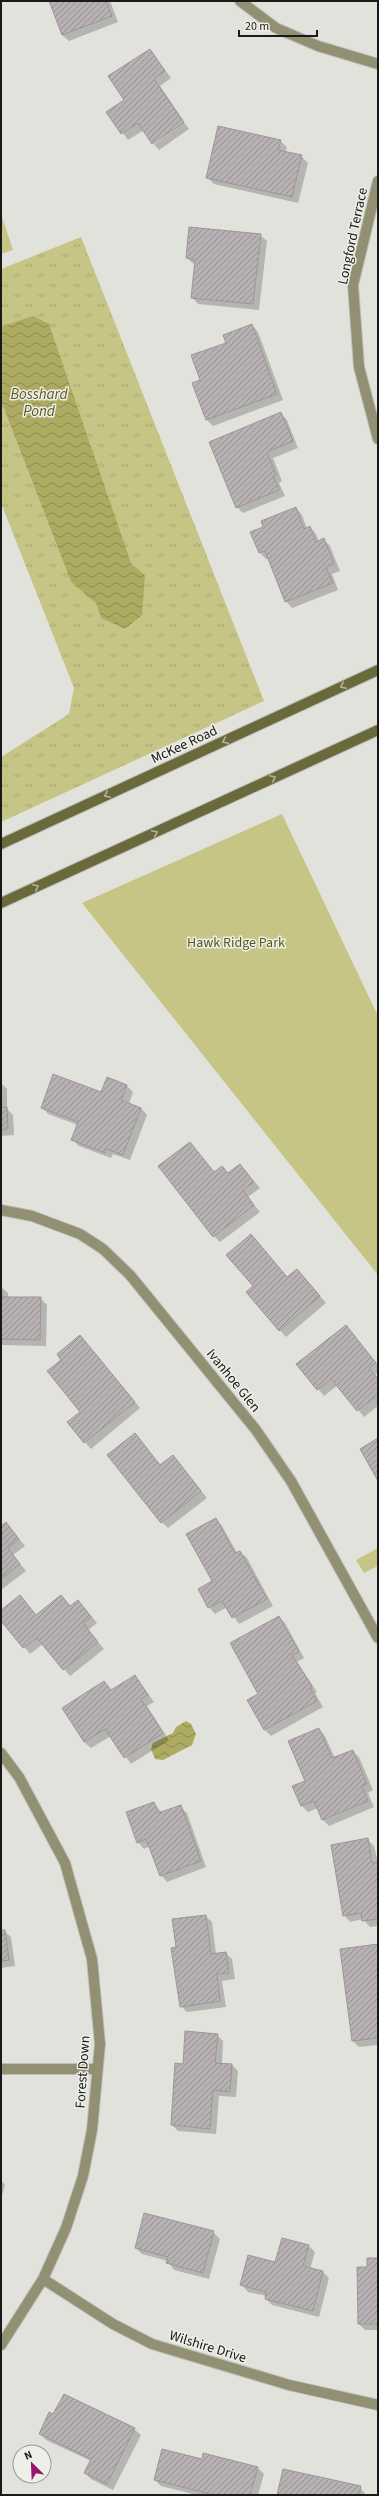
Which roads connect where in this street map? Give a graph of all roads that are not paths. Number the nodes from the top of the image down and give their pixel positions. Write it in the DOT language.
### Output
graph roads {
  1 [pos="240,1"];
  2 [pos="378,64"];
  3 [pos="378,181"];
  4 [pos="378,439"];
  5 [pos="378,670"];
  6 [pos="378,730"];
  7 [pos="1,844"];
  8 [pos="1,903"];
  9 [pos="1,1210"];
  10 [pos="378,1638"];
  11 [pos="1,1753"];
  12 [pos="1,2069"];
  13 [pos="97,2069"];
  14 [pos="43,2279"];
  15 [pos="1,2345"];
  16 [pos="378,2405"];
  1 -- 2 [label="street"];
  3 -- 4 [label="street, Longford Terrace"];
  5 -- 7 [label="main road, McKee Road, one-way"];
  8 -- 6 [label="main road, one-way"];
  9 -- 10 [label="street, Ivanhoe Glen"];
  11 -- 13 [label="street, Forest Down"];
  12 -- 13 [label="street"];
  13 -- 14 [label="street, Forest Down"];
  14 -- 15 [label="street, Forest Down"];
  14 -- 16 [label="street, Wilshire Drive"];
}
